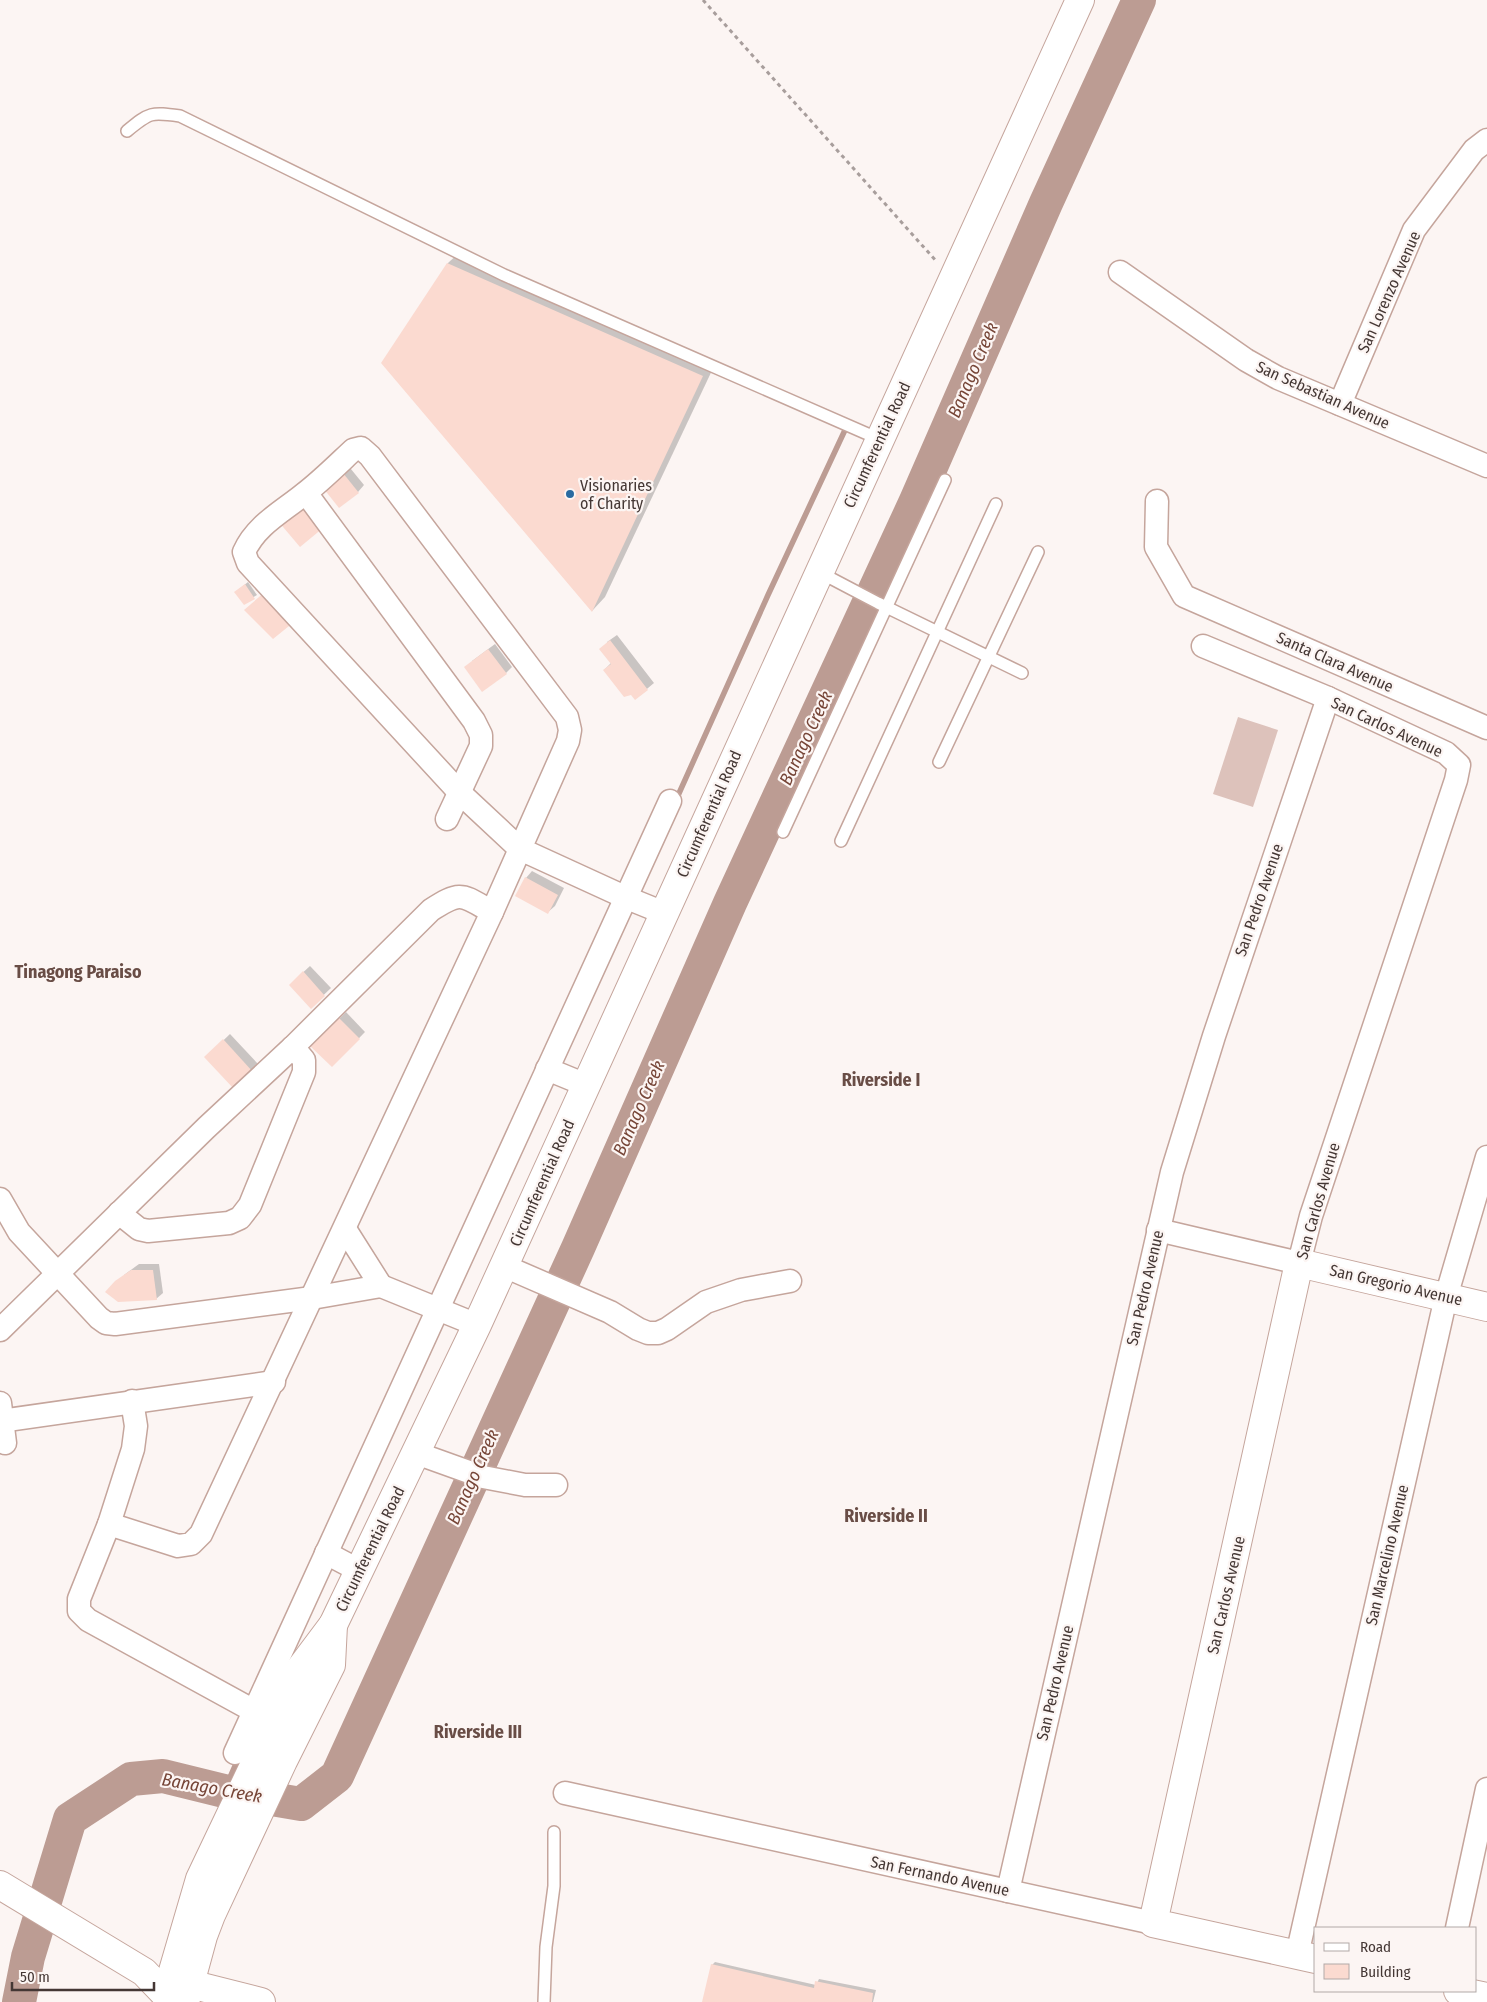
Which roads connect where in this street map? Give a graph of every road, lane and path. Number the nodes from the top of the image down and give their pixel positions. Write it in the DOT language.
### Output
graph roads {
  1 [pos="702,0"];
  2 [pos="1080,0"];
  3 [pos="127,131"];
  4 [pos="1487,140"];
  5 [pos="1120,272"];
  6 [pos="953,279"];
  7 [pos="1340,404"];
  8 [pos="879,439"];
  9 [pos="1487,466"];
  10 [pos="945,480"];
  11 [pos="306,493"];
  12 [pos="1157,501"];
  13 [pos="996,504"];
  14 [pos="1038,552"];
  15 [pos="819,572"];
  16 [pos="882,605"];
  17 [pos="937,632"];
  18 [pos="1203,646"];
  19 [pos="989,657"];
  20 [pos="1022,672"];
  21 [pos="1328,698"];
  22 [pos="1487,728"];
  23 [pos="940,762"];
  24 [pos="460,793"];
  25 [pos="670,801"];
  26 [pos="447,819"];
  27 [pos="783,832"];
  28 [pos="841,841"];
  29 [pos="520,849"];
  30 [pos="640,904"];
  31 [pos="492,912"];
  32 [pos="293,1047"];
  33 [pos="561,1075"];
  34 [pos="1487,1157"];
  35 [pos="0,1199"];
  36 [pos="119,1213"];
  37 [pos="345,1229"];
  38 [pos="1158,1230"];
  39 [pos="9,1233"];
  40 [pos="1299,1263"];
  41 [pos="504,1266"];
  42 [pos="57,1274"];
  43 [pos="790,1281"];
  44 [pos="381,1286"];
  45 [pos="1446,1297"];
  46 [pos="312,1298"];
  47 [pos="1487,1307"];
  48 [pos="451,1316"];
  49 [pos="0,1330"];
  50 [pos="274,1382"];
  51 [pos="132,1401"];
  52 [pos="2,1422"];
  53 [pos="416,1453"];
  54 [pos="556,1485"];
  55 [pos="109,1524"];
  56 [pos="339,1560"];
  57 [pos="254,1711"];
  58 [pos="259,1755"];
  59 [pos="1487,1789"];
  60 [pos="565,1793"];
  61 [pos="554,1832"];
  62 [pos="6,1889"];
  63 [pos="1008,1891"];
  64 [pos="1153,1923"];
  65 [pos="1457,1927"];
  66 [pos="1306,1957"];
  67 [pos="1463,1992"];
  68 [pos="176,1994"];
  69 [pos="1487,1997"];
  70 [pos="261,2002"];
  71 [pos="544,2002"];
  1 -- 6 [label="path"];
  2 -- 6 [label="main road, Circumferential Road"];
  3 -- 8 [label="lane"];
  4 -- 7 [label="street, San Lorenzo Avenue"];
  5 -- 7 [label="street, San Sebastian Avenue"];
  6 -- 8 [label="main road, Circumferential Road"];
  7 -- 9 [label="street, San Sebastian Avenue"];
  8 -- 15 [label="main road, Circumferential Road"];
  10 -- 16 [label="lane"];
  11 -- 24 [label="street"];
  11 -- 24 [label="street"];
  11 -- 29 [label="street"];
  12 -- 22 [label="street, Santa Clara Avenue"];
  13 -- 17 [label="lane"];
  14 -- 19 [label="lane"];
  15 -- 16 [label="lane"];
  15 -- 30 [label="main road, Circumferential Road"];
  16 -- 17 [label="lane"];
  16 -- 27 [label="lane"];
  17 -- 19 [label="lane"];
  17 -- 28 [label="lane"];
  18 -- 21 [label="street, San Carlos Avenue"];
  19 -- 20 [label="lane"];
  19 -- 23 [label="lane"];
  21 -- 38 [label="street, San Pedro Avenue"];
  21 -- 40 [label="street, San Carlos Avenue"];
  24 -- 26 [label="street"];
  24 -- 29 [label="street"];
  25 -- 30 [label="street"];
  29 -- 30 [label="street"];
  29 -- 31 [label="street"];
  30 -- 33 [label="main road, Circumferential Road"];
  30 -- 33 [label="street"];
  31 -- 32 [label="street"];
  31 -- 37 [label="street"];
  32 -- 36 [label="street"];
  32 -- 36 [label="street"];
  33 -- 41 [label="main road, Circumferential Road"];
  33 -- 48 [label="street"];
  34 -- 45 [label="street, San Marcelino Avenue"];
  35 -- 39 [label="street"];
  36 -- 42 [label="street"];
  37 -- 44 [label="street"];
  37 -- 46 [label="street"];
  38 -- 40 [label="street, San Gregorio Avenue"];
  38 -- 63 [label="street, San Pedro Avenue"];
  39 -- 42 [label="street"];
  40 -- 45 [label="main road, San Gregorio Avenue"];
  40 -- 64 [label="main road, San Carlos Avenue"];
  41 -- 43 [label="street"];
  41 -- 48 [label="main road, Circumferential Road"];
  42 -- 46 [label="street"];
  42 -- 49 [label="street"];
  44 -- 46 [label="street"];
  44 -- 48 [label="street"];
  45 -- 47 [label="main road, San Gregorio Avenue"];
  45 -- 66 [label="street, San Marcelino Avenue"];
  46 -- 50 [label="street"];
  48 -- 53 [label="main road, Circumferential Road"];
  48 -- 56 [label="street"];
  50 -- 51 [label="street"];
  50 -- 55 [label="street"];
  51 -- 52 [label="street"];
  51 -- 55 [label="street"];
  53 -- 54 [label="street"];
  53 -- 56 [label="main road, Circumferential Road"];
  55 -- 57 [label="street"];
  56 -- 57 [label="street"];
  56 -- 58 [label="main road, Circumferential Road"];
  57 -- 58 [label="street"];
  58 -- 68 [label="main road, Circumferential Road"];
  59 -- 65 [label="street"];
  60 -- 63 [label="street, San Fernando Avenue"];
  61 -- 71 [label="lane"];
  62 -- 68 [label="main road"];
  63 -- 64 [label="street, San Fernando Avenue"];
  64 -- 66 [label="main road, San Fernando Avenue"];
  67 -- 69 [label="main road"];
  68 -- 70 [label="main road"];
}
